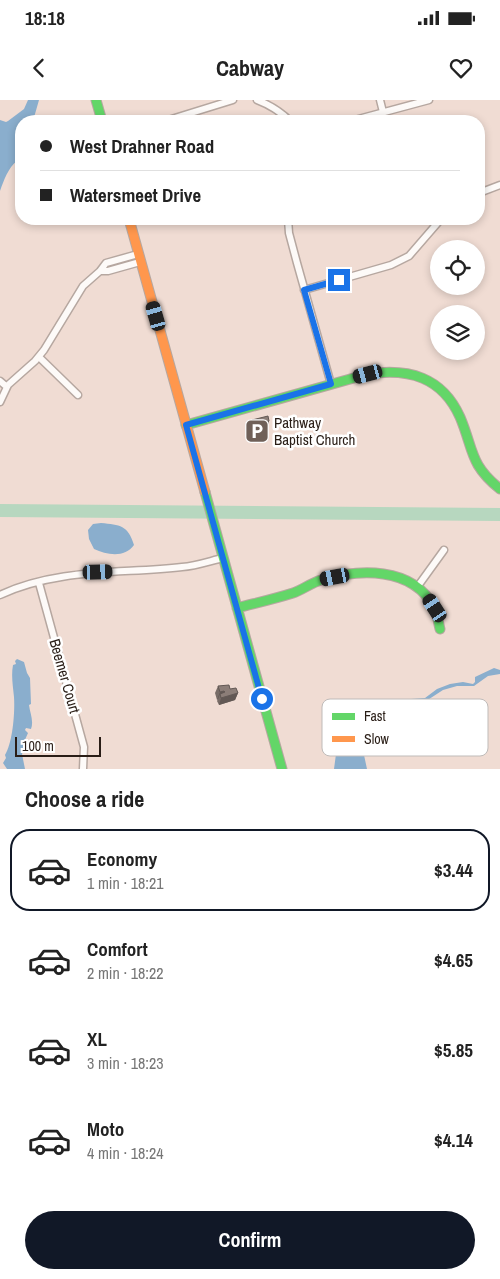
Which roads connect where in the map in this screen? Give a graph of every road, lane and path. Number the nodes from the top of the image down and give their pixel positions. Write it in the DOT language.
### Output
graph roads {
  1 [pos="96,100"];
  2 [pos="233,100"];
  3 [pos="257,100"];
  4 [pos="380,100"];
  5 [pos="429,100"];
  6 [pos="382,112"];
  7 [pos="100,115"];
  8 [pos="184,115"];
  9 [pos="284,115"];
  10 [pos="372,115"];
  11 [pos="500,185"];
  12 [pos="485,191"];
  13 [pos="131,225"];
  14 [pos="288,225"];
  15 [pos="436,225"];
  16 [pos="139,258"];
  17 [pos="304,290"];
  18 [pos="39,357"];
  19 [pos="0,382"];
  20 [pos="331,384"];
  21 [pos="7,387"];
  22 [pos="78,395"];
  23 [pos="0,402"];
  24 [pos="186,425"];
  25 [pos="500,489"];
  26 [pos="444,550"];
  27 [pos="224,558"];
  28 [pos="39,583"];
  29 [pos="418,586"];
  30 [pos="0,595"];
  31 [pos="237,608"];
  32 [pos="440,629"];
  33 [pos="83,769"];
  34 [pos="282,769"];
  1 -- 7 [label="street"];
  2 -- 8 [label="street"];
  3 -- 9 [label="street"];
  4 -- 6 [label="street"];
  5 -- 6 [label="street"];
  6 -- 10 [label="street"];
  11 -- 12 [label="street"];
  13 -- 16 [label="street"];
  14 -- 17 [label="street"];
  15 -- 17 [label="street"];
  16 -- 18 [label="street"];
  16 -- 24 [label="street"];
  17 -- 20 [label="street"];
  18 -- 21 [label="street"];
  18 -- 22 [label="street"];
  19 -- 21 [label="street"];
  20 -- 24 [label="street"];
  20 -- 25 [label="street"];
  21 -- 23 [label="street"];
  24 -- 27 [label="street"];
  26 -- 29 [label="street"];
  27 -- 28 [label="street"];
  27 -- 31 [label="street"];
  28 -- 30 [label="street"];
  28 -- 33 [label="street, Beemer Court"];
  29 -- 31 [label="street"];
  29 -- 32 [label="street"];
  31 -- 34 [label="street"];
}
